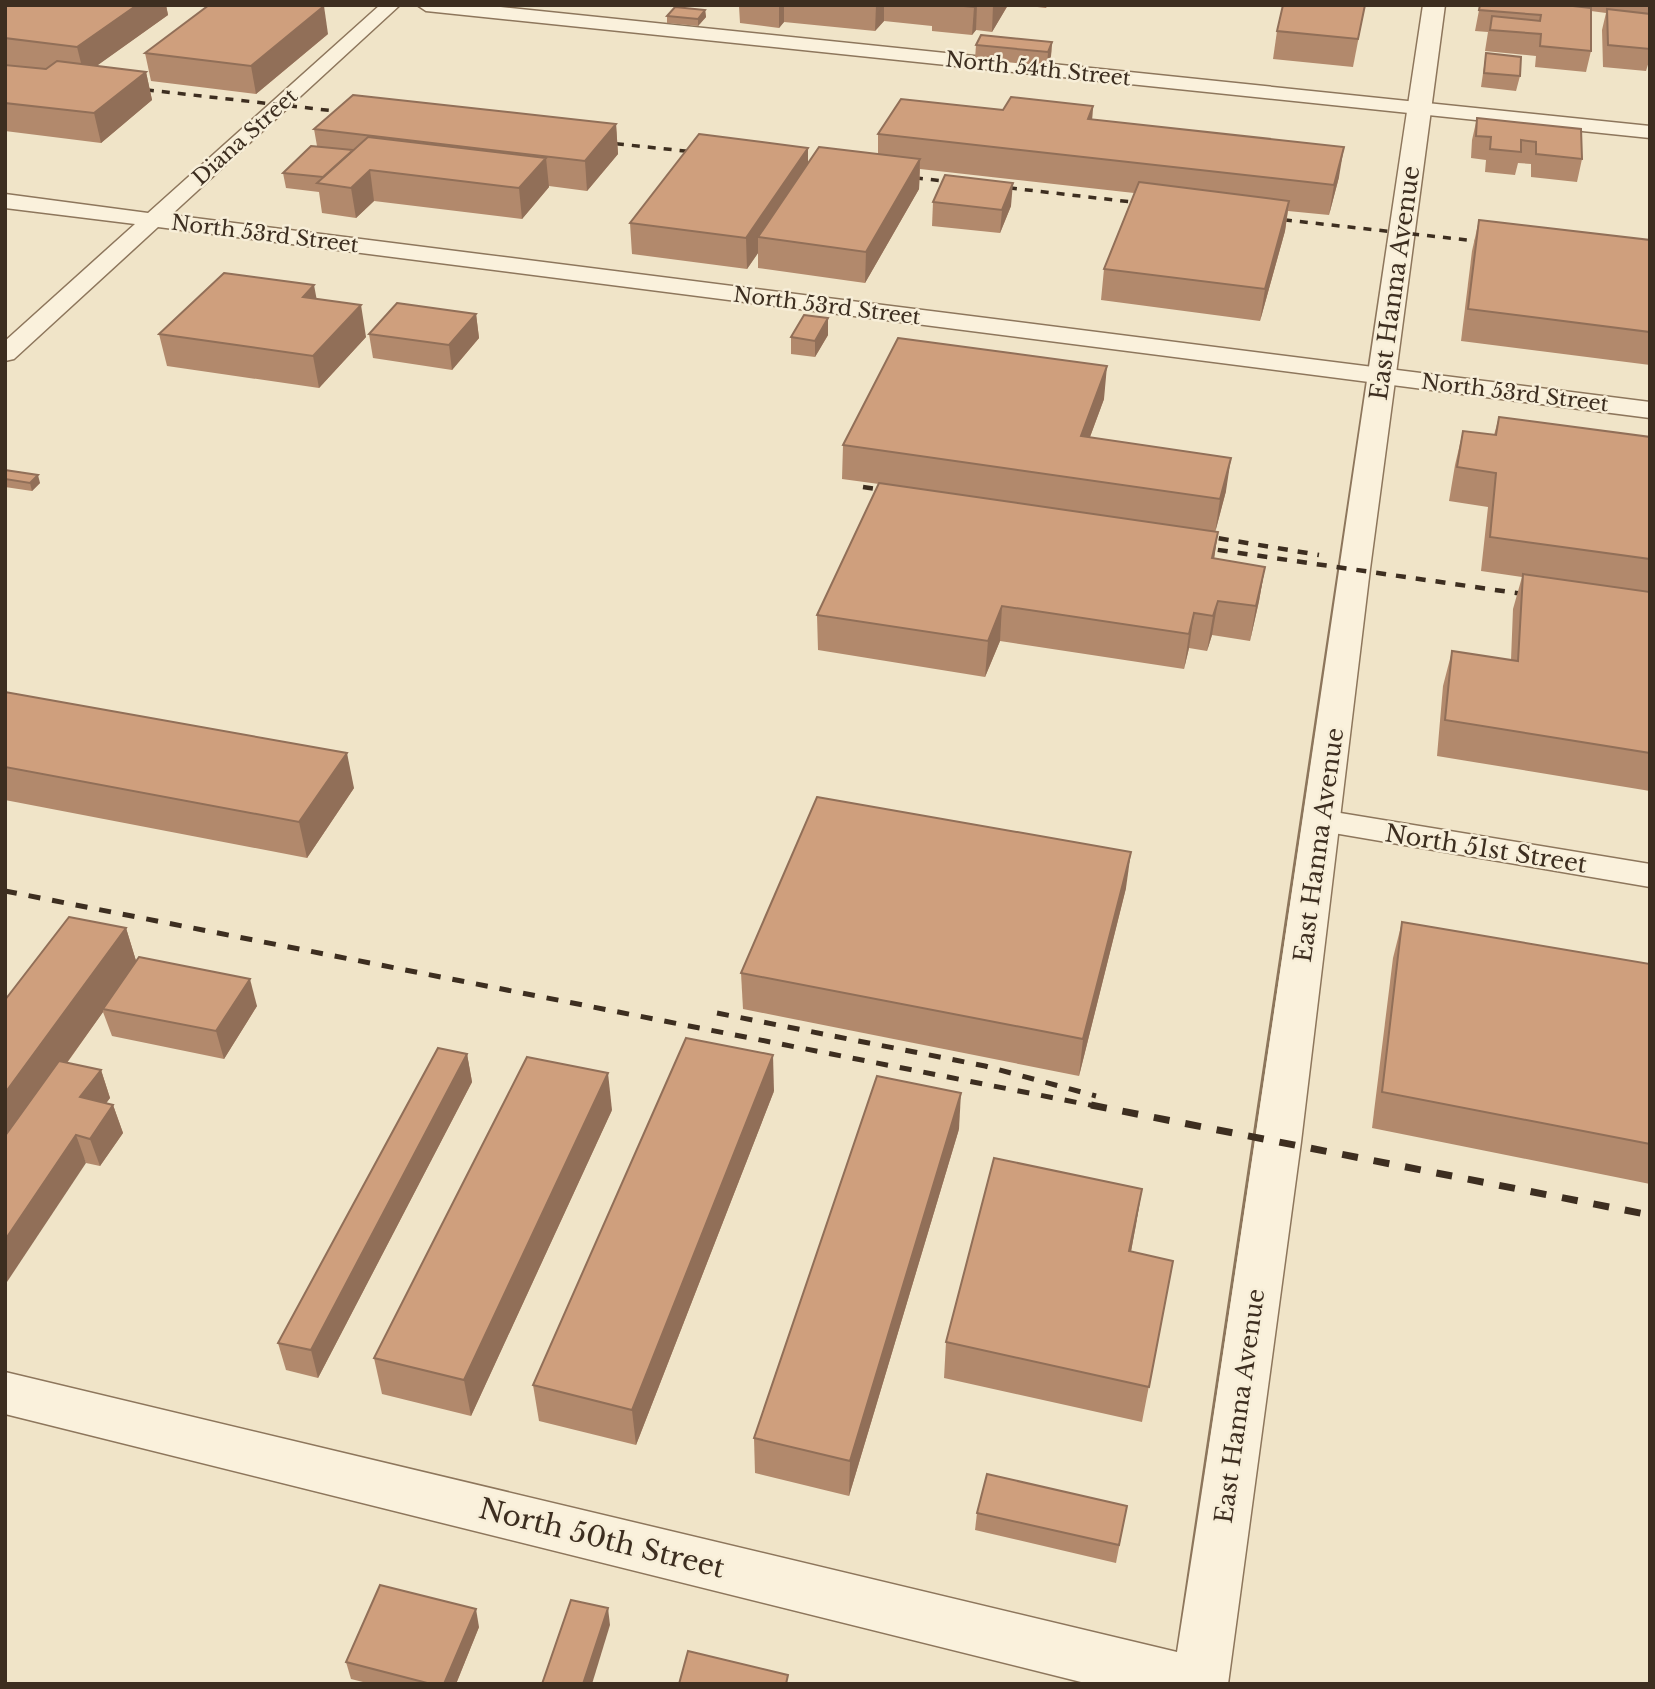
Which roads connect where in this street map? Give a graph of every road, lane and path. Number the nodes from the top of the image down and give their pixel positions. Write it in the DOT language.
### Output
graph roads {
  1 [pos="391,5"];
  2 [pos="426,5"];
  3 [pos="1434,5"];
  4 [pos="1418,108"];
  5 [pos="1650,132"];
  6 [pos="5,201"];
  7 [pos="153,220"];
  8 [pos="5,354"];
  9 [pos="1382,376"];
  10 [pos="1650,410"];
  11 [pos="1322,821"];
  12 [pos="1650,876"];
  13 [pos="5,1393"];
  14 [pos="1199,1684"];
  1 -- 7 [label="street, Diana Street"];
  2 -- 4 [label="street, North 54th Street"];
  3 -- 4 [label="street, East Hanna Avenue"];
  4 -- 5 [label="street, North 54th Street"];
  4 -- 9 [label="street, East Hanna Avenue"];
  6 -- 7 [label="street, North 53rd Street"];
  7 -- 8 [label="street, Diana Street"];
  7 -- 9 [label="street, North 53rd Street"];
  9 -- 10 [label="street, North 53rd Street"];
  9 -- 11 [label="street, East Hanna Avenue"];
  11 -- 12 [label="street, North 51st Street"];
  11 -- 14 [label="street, East Hanna Avenue"];
  13 -- 14 [label="street, North 50th Street"];
}
